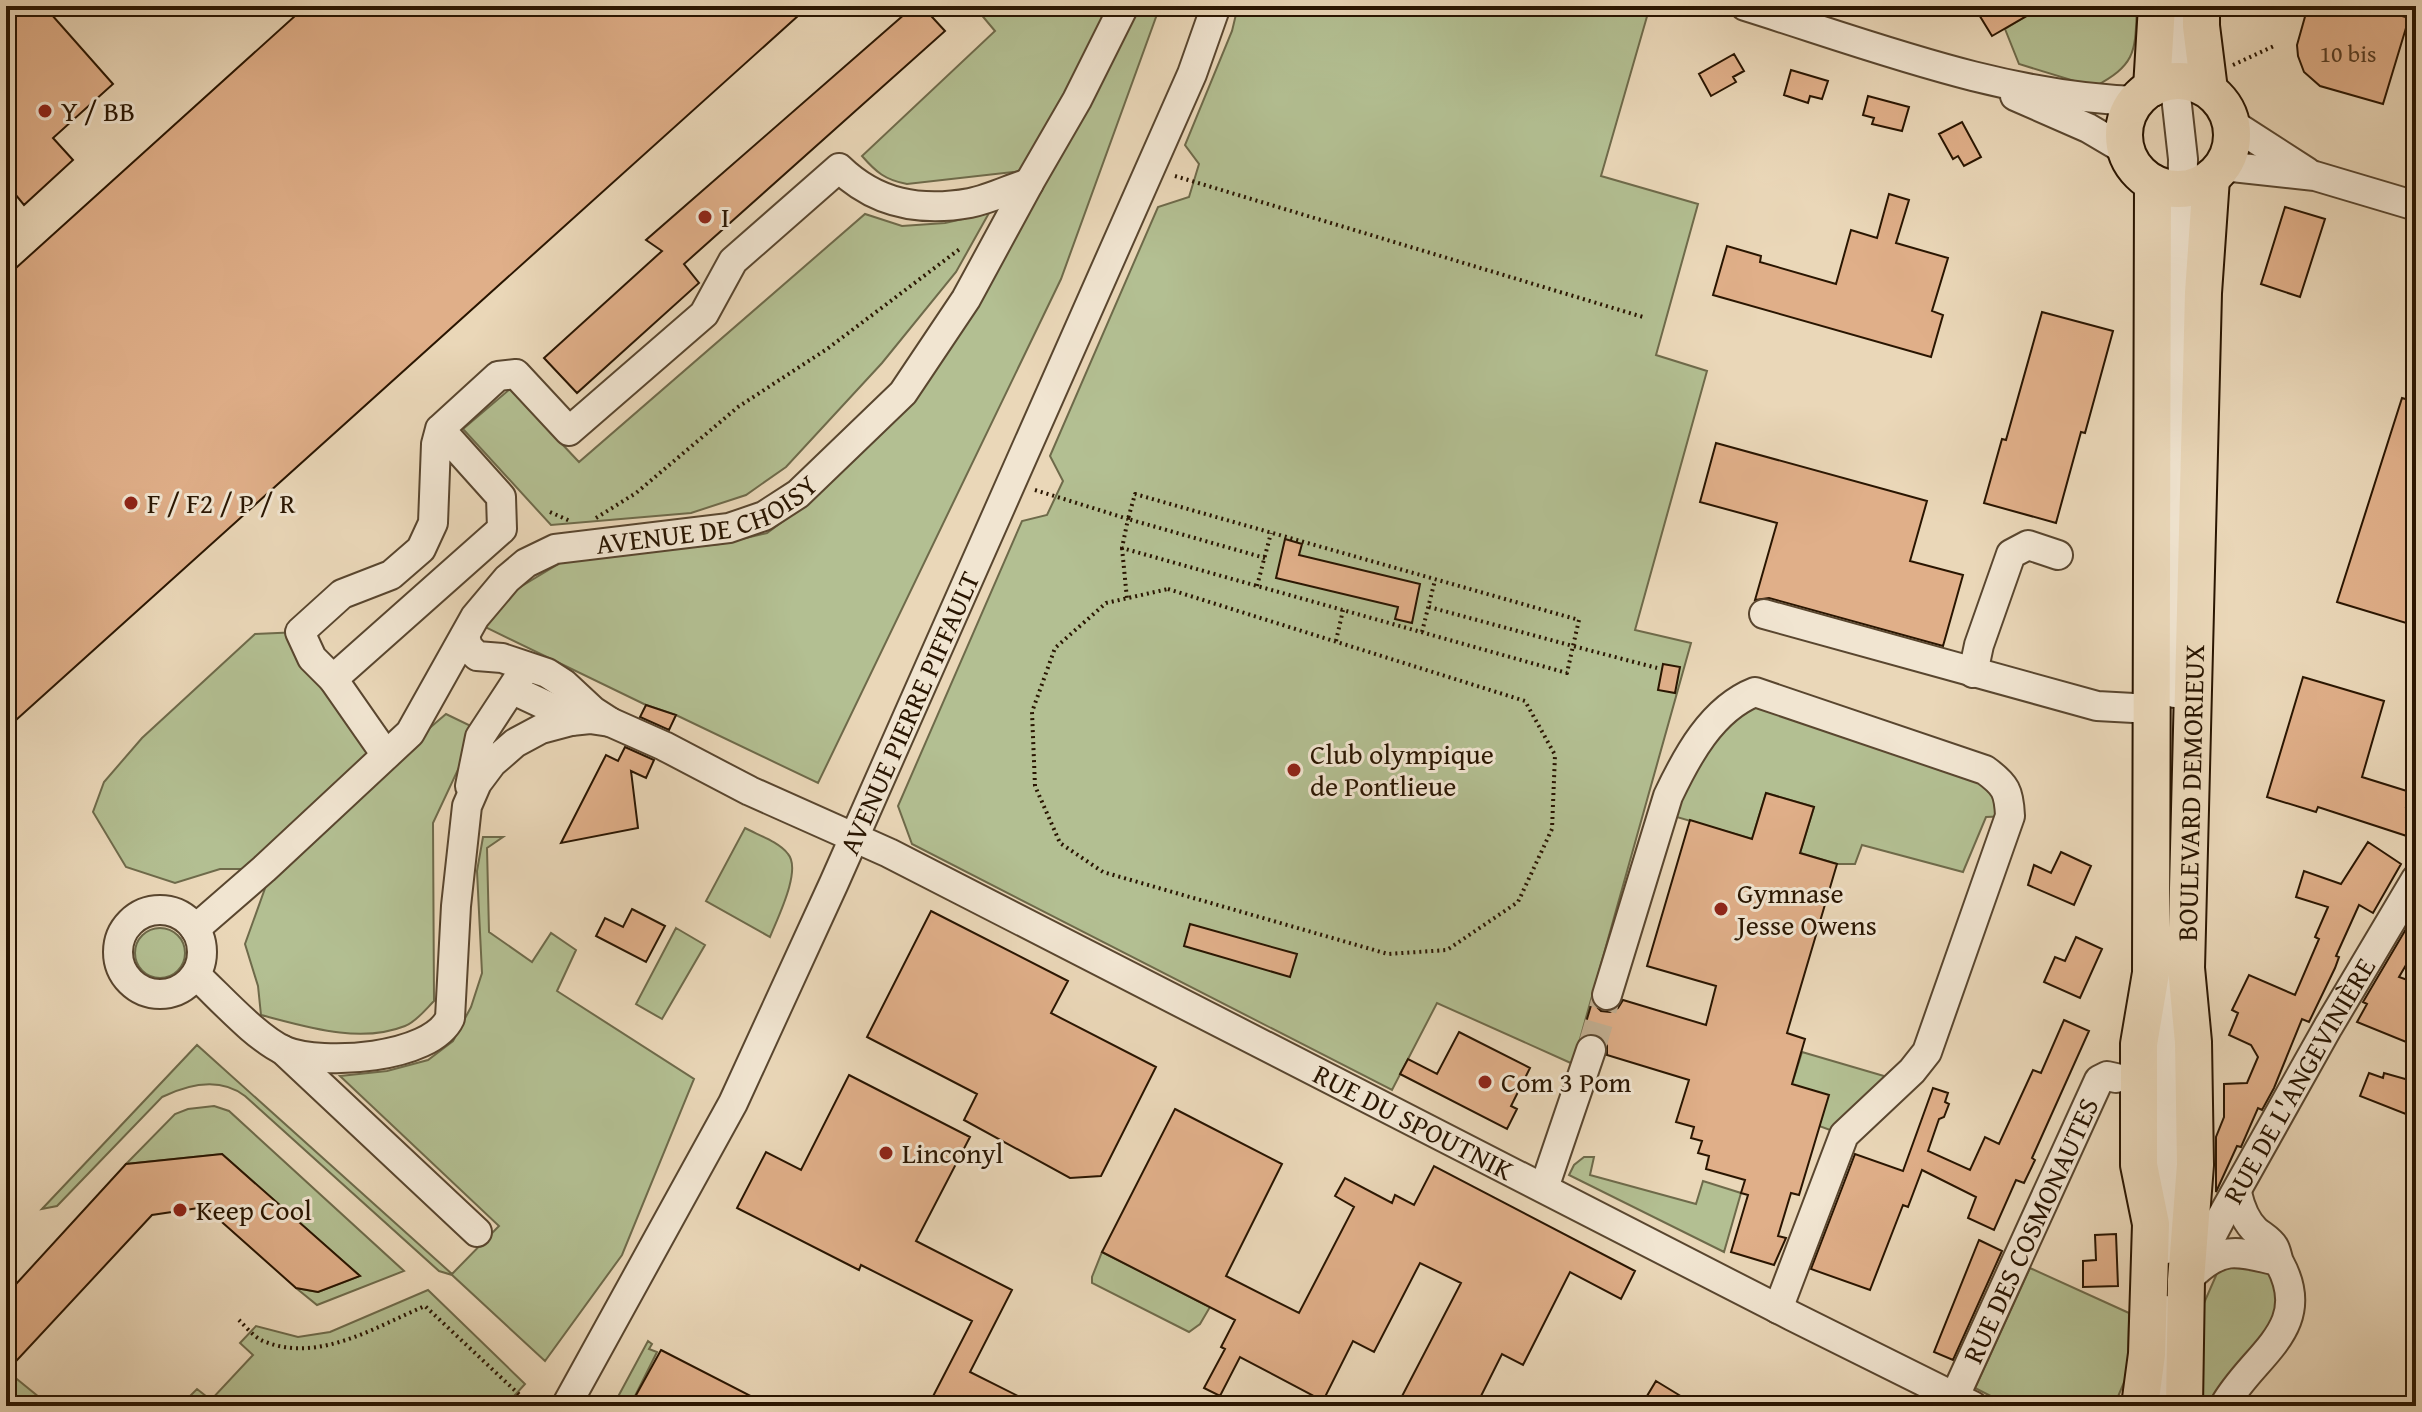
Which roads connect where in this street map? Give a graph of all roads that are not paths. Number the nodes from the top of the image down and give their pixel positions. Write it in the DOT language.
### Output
graph roads {
  1 [pos="1124,6"];
  2 [pos="1216,6"];
  3 [pos="1745,6"];
  4 [pos="2157,6"];
  5 [pos="2193,13"];
  6 [pos="1962,73"];
  7 [pos="2183,85"];
  8 [pos="2231,123"];
  9 [pos="2127,151"];
  10 [pos="2190,175"];
  11 [pos="2315,176"];
  12 [pos="1029,183"];
  13 [pos="2416,206"];
  14 [pos="440,429"];
  15 [pos="2058,555"];
  16 [pos="1764,614"];
  17 [pos="465,636"];
  18 [pos="1973,673"];
  19 [pos="515,677"];
  20 [pos="333,679"];
  21 [pos="2152,709"];
  22 [pos="571,721"];
  23 [pos="610,722"];
  24 [pos="386,755"];
  25 [pos="467,806"];
  26 [pos="853,837"];
  27 [pos="2416,879"];
  28 [pos="195,929"];
  29 [pos="196,975"];
  30 [pos="1607,995"];
  31 [pos="282,1049"];
  32 [pos="1591,1050"];
  33 [pos="2116,1078"];
  34 [pos="1544,1188"];
  35 [pos="2237,1193"];
  36 [pos="477,1232"];
  37 [pos="2278,1261"];
  38 [pos="2196,1270"];
  39 [pos="1778,1309"];
  40 [pos="1964,1401"];
  41 [pos="564,1405"];
  42 [pos="2140,1406"];
  43 [pos="2164,1406"];
  44 [pos="2184,1406"];
  45 [pos="2224,1406"];
  1 -- 12 [label="street, AVENUE DE CHOISY"];
  2 -- 26 [label="street, AVENUE PIERRE PIFFAULT"];
  3 -- 6 [label="street"];
  4 -- 7 [label="main road"];
  5 -- 7 [label="main road"];
  6 -- 7 [label="street"];
  6 -- 9 [label="street"];
  7 -- 8 [label="main road"];
  7 -- 9 [label="main road"];
  7 -- 10 [label="street"];
  8 -- 10 [label="main road"];
  8 -- 11 [label="street"];
  9 -- 10 [label="main road"];
  10 -- 11 [label="street"];
  10 -- 21 [label="main road, BOULEVARD DEMORIEUX"];
  10 -- 38 [label="main road, BOULEVARD DEMORIEUX"];
  10 -- 43 [label="street"];
  11 -- 13 [label="street"];
  12 -- 14 [label="street"];
  12 -- 17 [label="street, AVENUE DE CHOISY"];
  14 -- 20 [label="street"];
  14 -- 20 [label="street"];
  15 -- 18 [label="street"];
  16 -- 18 [label="street"];
  17 -- 19 [label="street"];
  17 -- 24 [label="street, AVENUE DE CHOISY"];
  18 -- 21 [label="street"];
  19 -- 22 [label="street"];
  19 -- 23 [label="street"];
  19 -- 25 [label="street"];
  20 -- 24 [label="street"];
  21 -- 42 [label="main road, BOULEVARD DEMORIEUX"];
  22 -- 23 [label="street"];
  22 -- 25 [label="street"];
  23 -- 26 [label="street, RUE DU SPOUTNIK"];
  24 -- 28 [label="street, AVENUE DE CHOISY"];
  25 -- 31 [label="street"];
  26 -- 34 [label="street, RUE DU SPOUTNIK"];
  26 -- 41 [label="street, AVENUE PIERRE PIFFAULT"];
  27 -- 35 [label="street, RUE DE L'ANGEVINIÈRE"];
  28 -- 29 [label="street"];
  28 -- 29 [label="street"];
  29 -- 31 [label="street"];
  30 -- 39 [label="street"];
  31 -- 36 [label="street"];
  32 -- 34 [label="street"];
  33 -- 40 [label="street, RUE DES COSMONAUTES"];
  34 -- 39 [label="street, RUE DU SPOUTNIK"];
  35 -- 37 [label="street"];
  35 -- 38 [label="street, RUE DE L'ANGEVINIÈRE"];
  37 -- 38 [label="street"];
  37 -- 45 [label="street"];
  38 -- 44 [label="main road, BOULEVARD DEMORIEUX"];
  39 -- 40 [label="street, RUE DU SPOUTNIK"];
}
